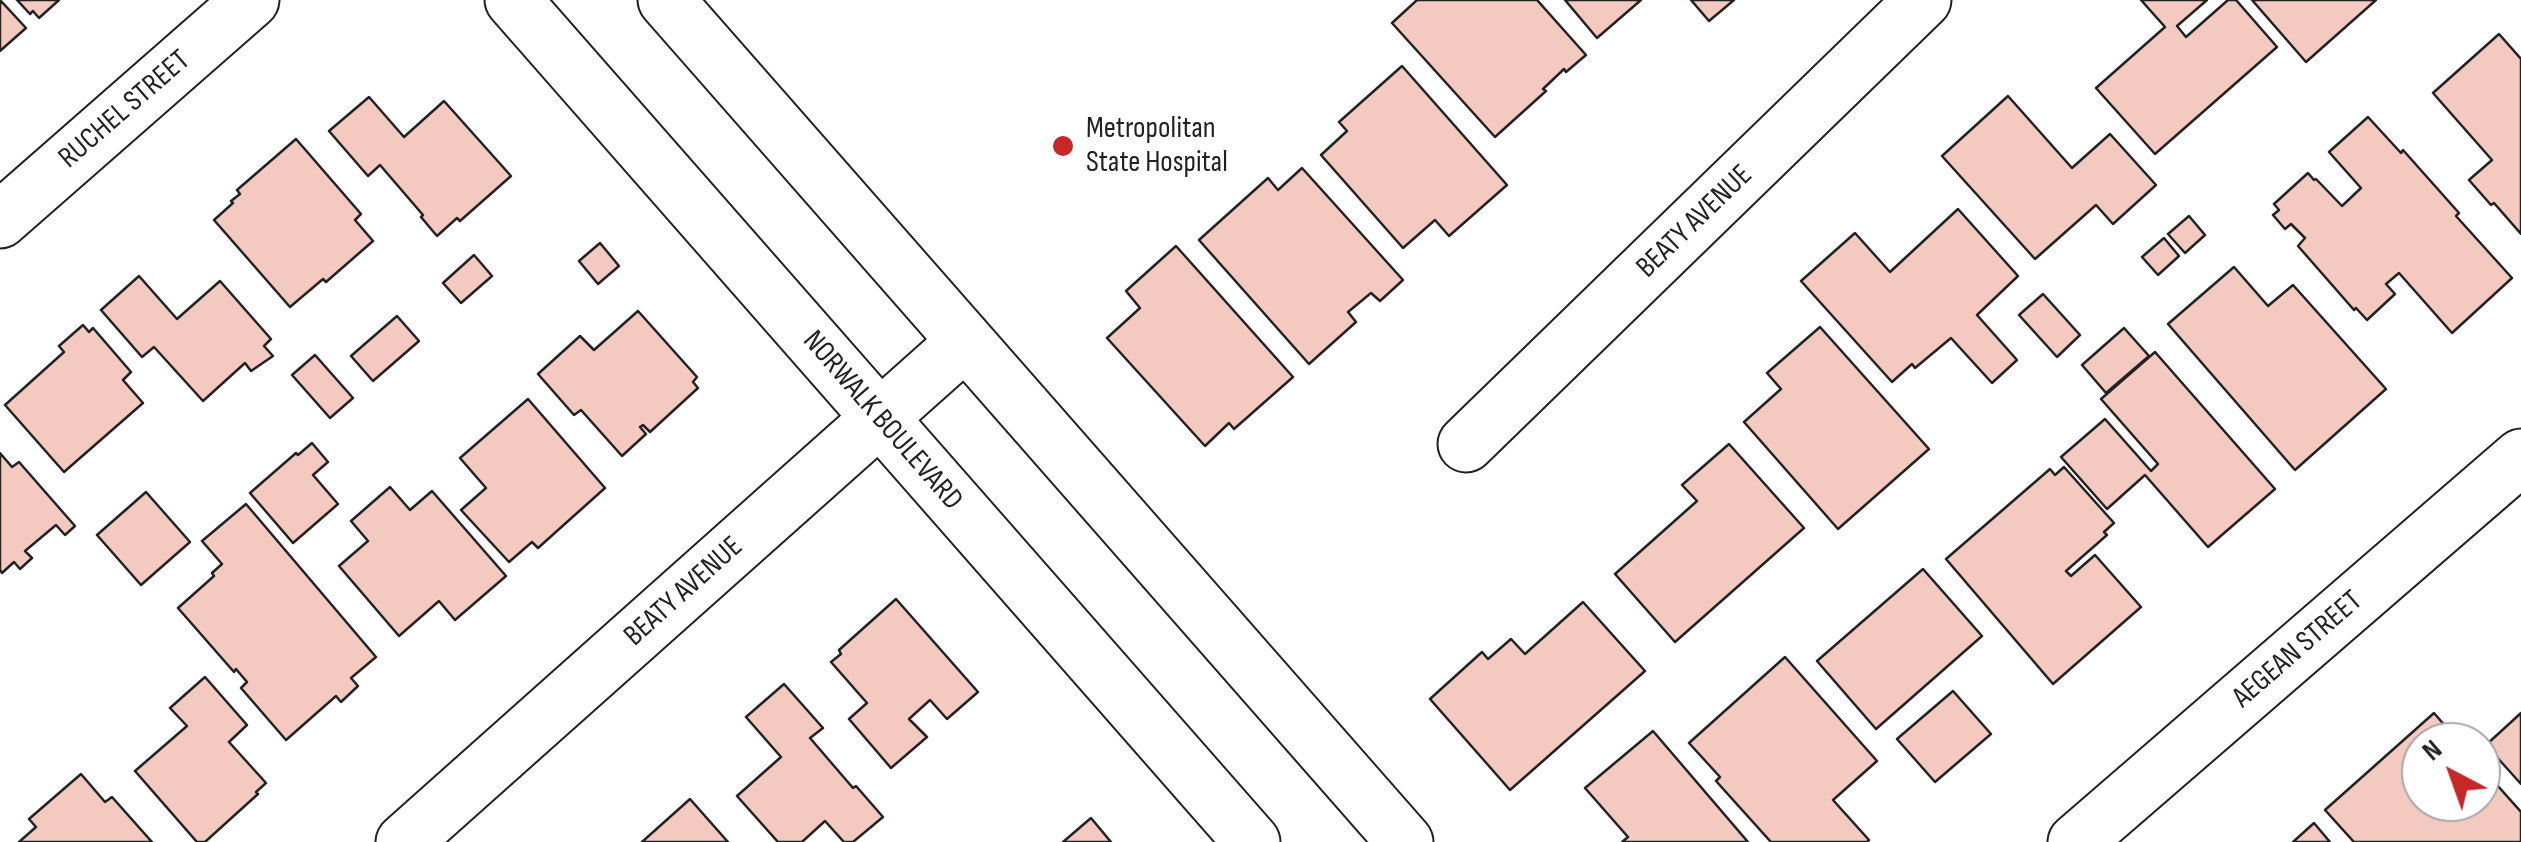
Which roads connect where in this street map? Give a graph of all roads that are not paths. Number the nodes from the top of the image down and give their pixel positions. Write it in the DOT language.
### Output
graph roads {
  1 [pos="251,0"];
  2 [pos="513,0"];
  3 [pos="666,0"];
  4 [pos="1923,0"];
  5 [pos="0,220"];
  6 [pos="964,342"];
  7 [pos="879,417"];
  8 [pos="1466,444"];
  9 [pos="2521,457"];
  10 [pos="404,842"];
  11 [pos="1252,842"];
  12 [pos="1405,842"];
  13 [pos="2076,842"];
  1 -- 5 [label="street, RUCHEL STREET"];
  2 -- 7 [label="street, NORWALK BOULEVARD"];
  3 -- 6 [label="street"];
  4 -- 8 [label="street, BEATY AVENUE"];
  6 -- 7 [label="street, BEATY AVENUE"];
  6 -- 12 [label="street"];
  7 -- 10 [label="street, BEATY AVENUE"];
  7 -- 11 [label="street, NORWALK BOULEVARD"];
  9 -- 13 [label="street, AEGEAN STREET"];
}
